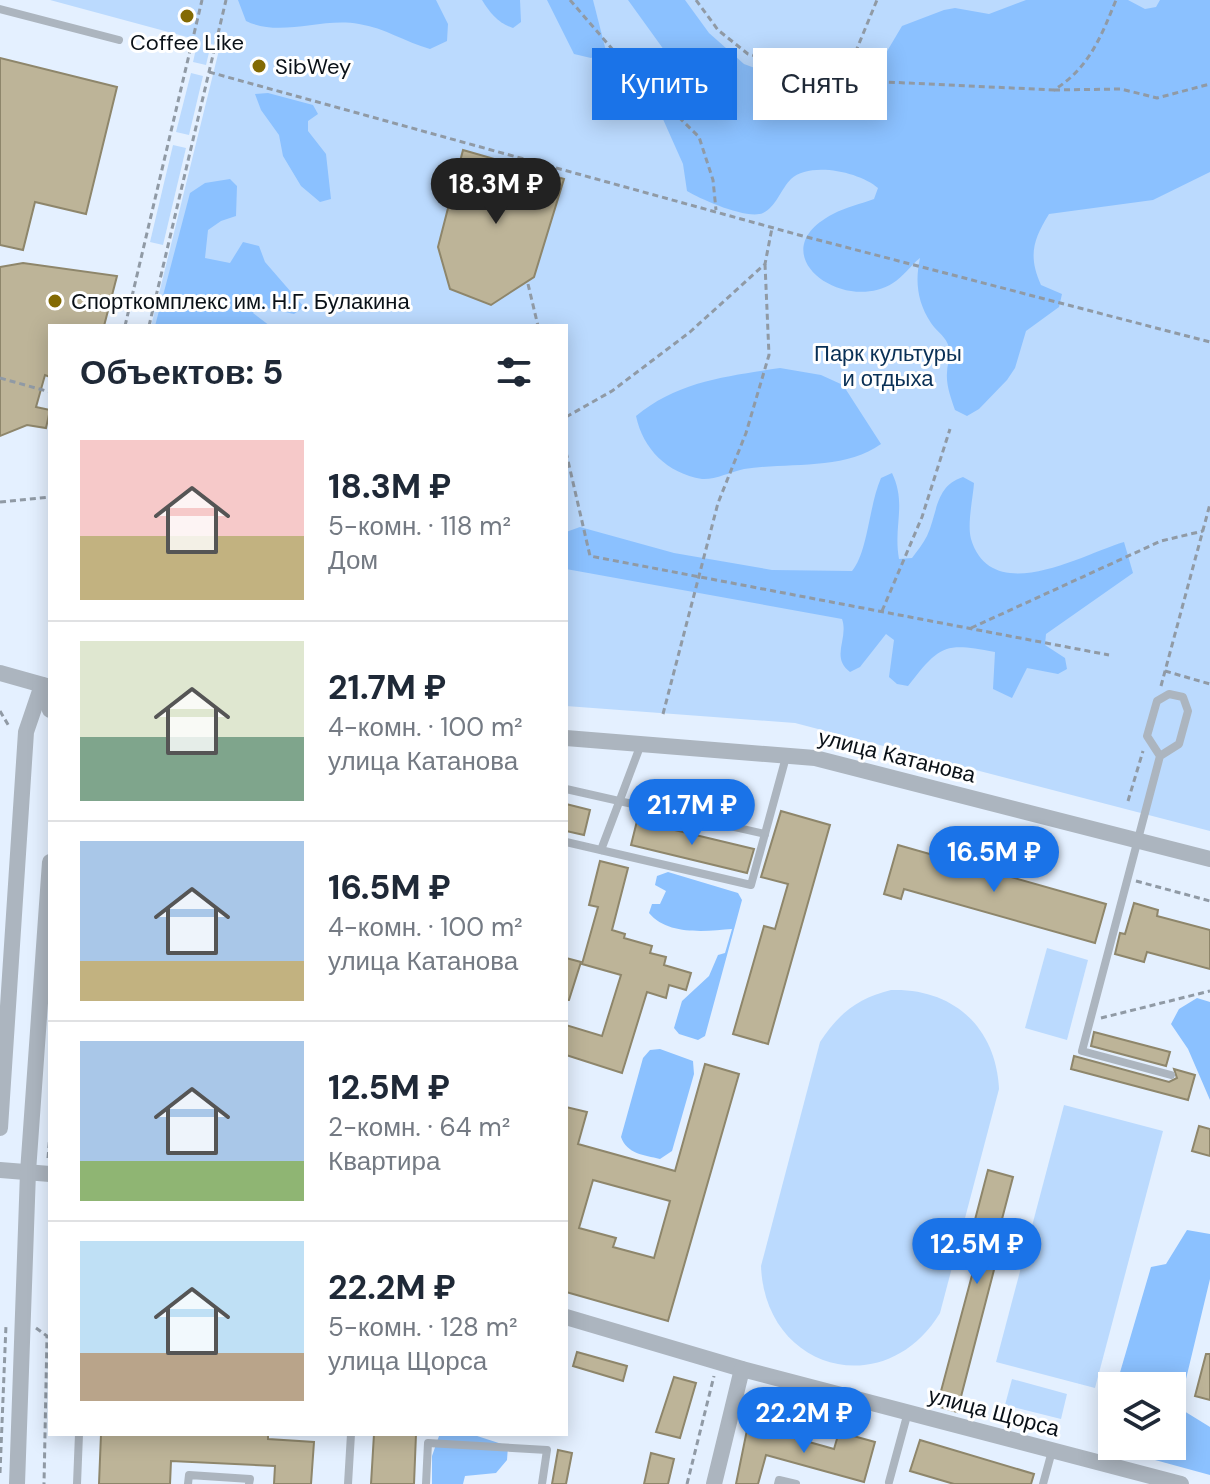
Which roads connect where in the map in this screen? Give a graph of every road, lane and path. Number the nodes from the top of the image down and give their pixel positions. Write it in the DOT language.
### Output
graph roads {
  1 [pos="202,0"];
  2 [pos="226,0"];
  3 [pos="570,0"];
  4 [pos="696,0"];
  5 [pos="877,0"];
  6 [pos="1116,0"];
  7 [pos="0,9"];
  8 [pos="119,40"];
  9 [pos="857,48"];
  10 [pos="753,55"];
  11 [pos="209,72"];
  12 [pos="887,82"];
  13 [pos="1210,84"];
  14 [pos="1054,90"];
  15 [pos="716,210"];
  16 [pos="772,227"];
  17 [pos="765,264"];
  18 [pos="528,284"];
  19 [pos="125,324"];
  20 [pos="149,324"];
  21 [pos="538,324"];
  22 [pos="1210,342"];
  23 [pos="0,378"];
  24 [pos="48,391"];
  25 [pos="568,416"];
  26 [pos="950,429"];
  27 [pos="568,461"];
  28 [pos="48,497"];
  29 [pos="0,502"];
  30 [pos="1210,504"];
  31 [pos="1208,516"];
  32 [pos="1203,531"];
  33 [pos="699,576"];
  34 [pos="882,611"];
  35 [pos="970,629"];
  36 [pos="1109,655"];
  37 [pos="1165,671"];
  38 [pos="0,673"];
  39 [pos="1210,684"];
  40 [pos="46,686"];
  41 [pos="1157,701"];
  42 [pos="0,711"];
  43 [pos="663,714"];
  44 [pos="11,731"];
  45 [pos="1147,736"];
  46 [pos="568,738"];
  47 [pos="641,743"];
  48 [pos="786,754"];
  49 [pos="1160,756"];
  50 [pos="568,789"];
  51 [pos="619,801"];
  52 [pos="1128,801"];
  53 [pos="765,834"];
  54 [pos="1139,840"];
  55 [pos="568,842"];
  56 [pos="601,850"];
  57 [pos="1210,859"];
  58 [pos="1129,879"];
  59 [pos="48,898"];
  60 [pos="1210,901"];
  61 [pos="1210,991"];
  62 [pos="1090,1021"];
  63 [pos="1171,1075"];
  64 [pos="0,1128"];
  65 [pos="0,1170"];
  66 [pos="28,1172"];
  67 [pos="48,1174"];
  68 [pos="37,1313"];
  69 [pos="568,1318"];
  70 [pos="742,1369"];
  71 [pos="704,1372"];
  72 [pos="908,1412"];
  73 [pos="79,1436"];
  74 [pos="351,1436"];
  75 [pos="1052,1450"];
  76 [pos="890,1483"];
  77 [pos="17,1484"];
  78 [pos="44,1484"];
  79 [pos="77,1484"];
  80 [pos="188,1484"];
  81 [pos="249,1484"];
  82 [pos="348,1484"];
  83 [pos="426,1484"];
  84 [pos="542,1484"];
  85 [pos="687,1484"];
  86 [pos="714,1484"];
  87 [pos="778,1484"];
  88 [pos="796,1484"];
  89 [pos="1043,1484"];
  90 [pos="1181,1484"];
  1 -- 19 [label="path"];
  2 -- 11 [label="path"];
  3 -- 15 [label="path"];
  4 -- 10 [label="path"];
  5 -- 9 [label="path"];
  6 -- 14 [label="path"];
  7 -- 8 [label="lane"];
  11 -- 15 [label="path"];
  11 -- 20 [label="path"];
  12 -- 14 [label="path"];
  13 -- 14 [label="path"];
  15 -- 16 [label="path"];
  16 -- 17 [label="path"];
  16 -- 22 [label="path"];
  17 -- 25 [label="path"];
  17 -- 33 [label="path"];
  18 -- 21 [label="path"];
  23 -- 24 [label="path"];
  26 -- 34 [label="path"];
  27 -- 33 [label="path"];
  28 -- 29 [label="path"];
  30 -- 31 [label="path"];
  31 -- 32 [label="path"];
  32 -- 35 [label="path"];
  32 -- 37 [label="path"];
  33 -- 34 [label="path"];
  33 -- 43 [label="path"];
  34 -- 35 [label="path"];
  35 -- 36 [label="path"];
  37 -- 39 [label="path"];
  37 -- 41 [label="path"];
  38 -- 40 [label="street"];
  40 -- 64 [label="street"];
  41 -- 45 [label="lane"];
  41 -- 49 [label="lane"];
  42 -- 44 [label="path"];
  45 -- 49 [label="lane"];
  45 -- 52 [label="path"];
  46 -- 47 [label="street, улица Катанова"];
  47 -- 48 [label="street, улица Катанова"];
  47 -- 51 [label="lane"];
  48 -- 53 [label="lane"];
  48 -- 54 [label="street, улица Катанова"];
  49 -- 54 [label="lane"];
  50 -- 51 [label="lane"];
  51 -- 53 [label="lane"];
  51 -- 56 [label="lane"];
  53 -- 56 [label="lane"];
  54 -- 57 [label="street, улица Катанова"];
  54 -- 58 [label="lane"];
  55 -- 56 [label="lane"];
  58 -- 60 [label="path"];
  58 -- 62 [label="lane"];
  59 -- 66 [label="street"];
  61 -- 62 [label="path"];
  62 -- 63 [label="lane"];
  65 -- 66 [label="street"];
  66 -- 67 [label="street"];
  66 -- 77 [label="street"];
  68 -- 78 [label="path"];
  69 -- 70 [label="street, улица Щорса"];
  70 -- 72 [label="street, улица Щорса"];
  70 -- 86 [label="street"];
  71 -- 85 [label="path"];
  72 -- 75 [label="street, улица Щорса"];
  72 -- 76 [label="lane"];
  73 -- 79 [label="lane"];
  74 -- 82 [label="lane"];
  75 -- 89 [label="lane"];
  75 -- 90 [label="street, улица Щорса"];
  80 -- 81 [label="lane"];
  83 -- 84 [label="lane"];
  87 -- 88 [label="lane"];
}
